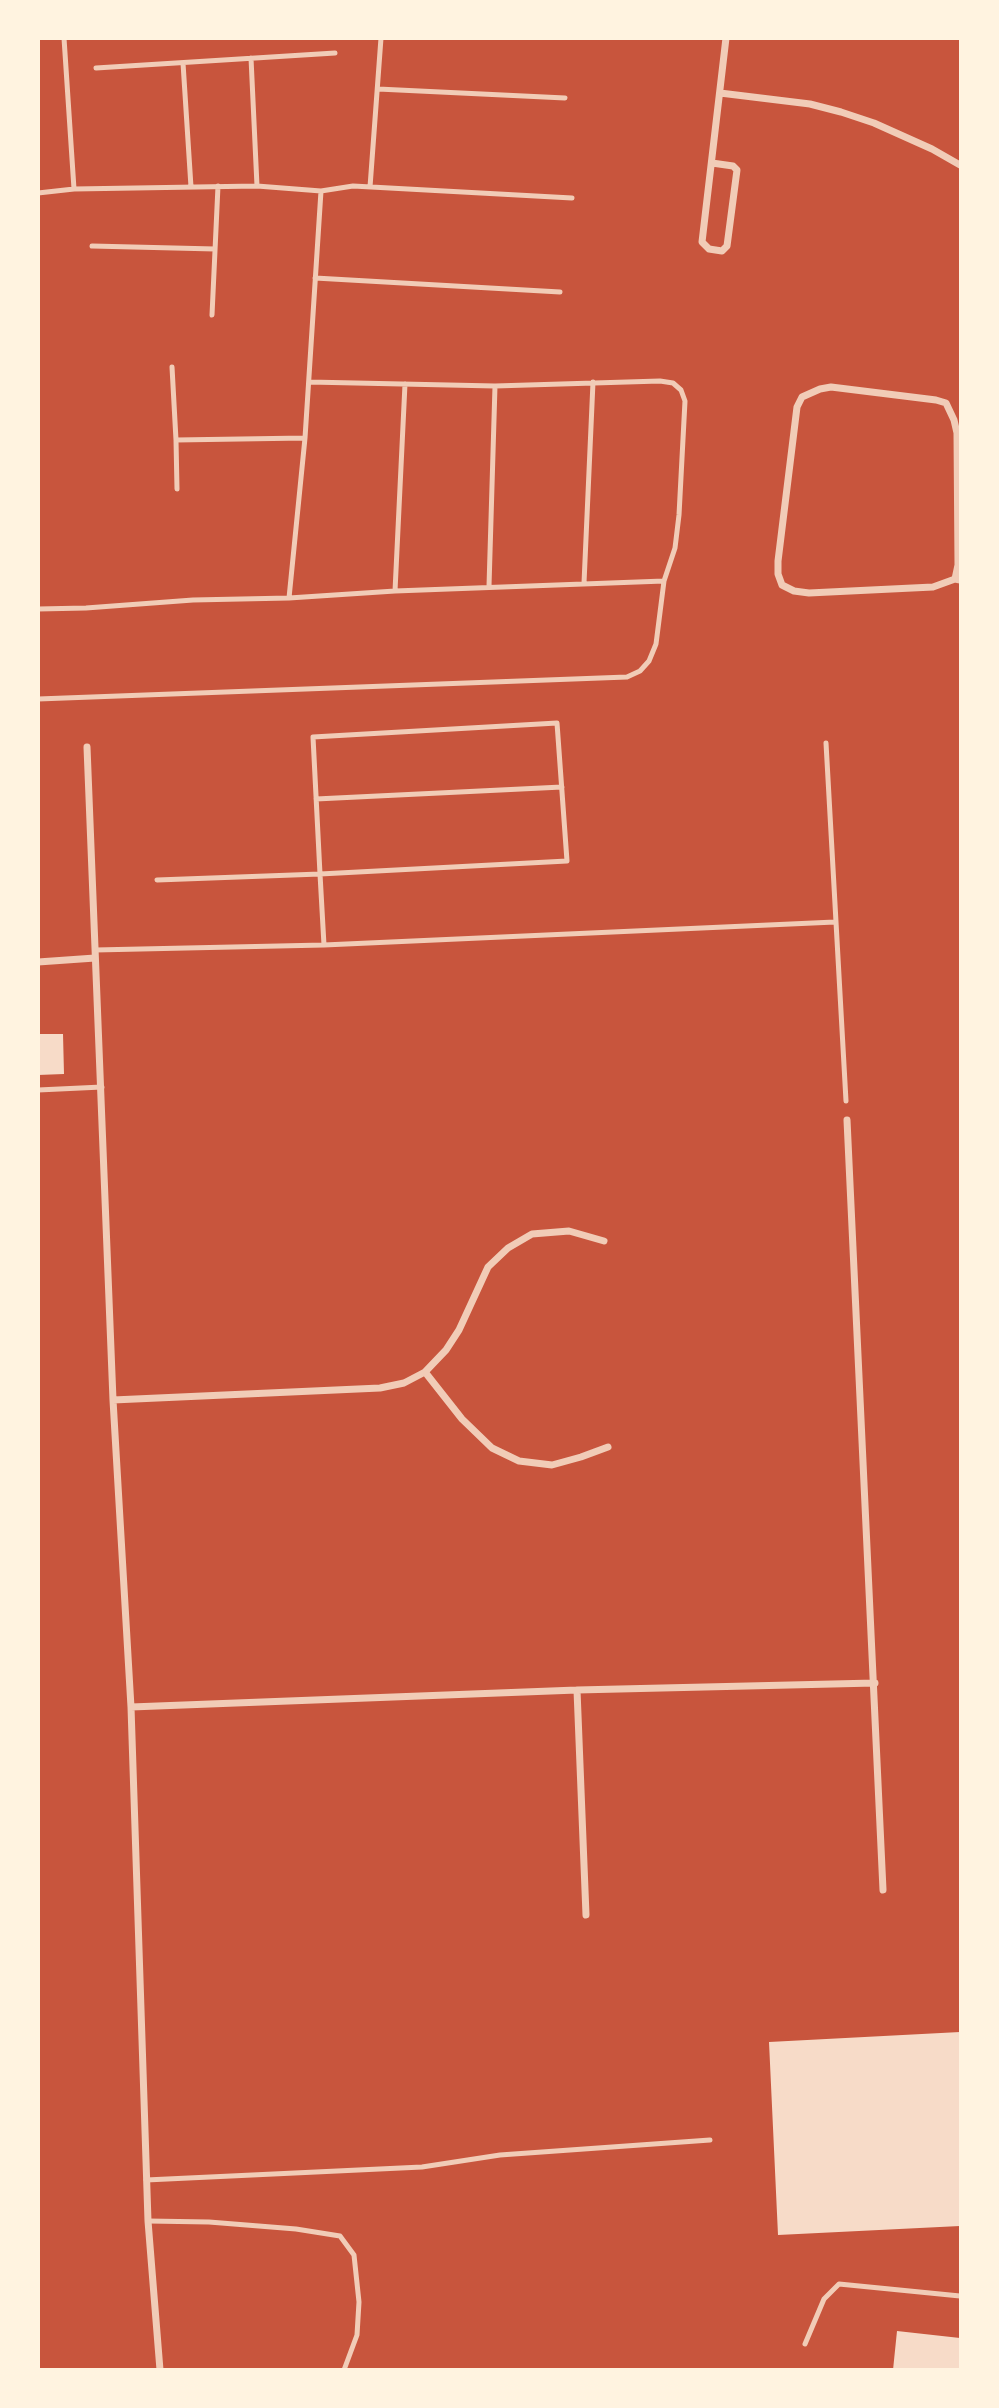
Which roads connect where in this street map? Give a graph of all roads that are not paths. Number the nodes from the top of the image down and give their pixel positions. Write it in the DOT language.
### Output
graph roads {
  1 [pos="64,38"];
  2 [pos="381,38"];
  3 [pos="726,38"];
  4 [pos="335,53"];
  5 [pos="251,58"];
  6 [pos="183,63"];
  7 [pos="96,68"];
  8 [pos="378,89"];
  9 [pos="720,93"];
  10 [pos="565,97"];
  11 [pos="712,163"];
  12 [pos="961,165"];
  13 [pos="218,186"];
  14 [pos="257,186"];
  15 [pos="191,187"];
  16 [pos="370,187"];
  17 [pos="74,189"];
  18 [pos="320,191"];
  19 [pos="38,193"];
  20 [pos="572,198"];
  21 [pos="92,246"];
  22 [pos="215,248"];
  23 [pos="315,278"];
  24 [pos="560,292"];
  25 [pos="212,315"];
  26 [pos="172,367"];
  27 [pos="309,382"];
  28 [pos="593,382"];
  29 [pos="405,384"];
  30 [pos="495,386"];
  31 [pos="305,438"];
  32 [pos="176,440"];
  33 [pos="177,489"];
  34 [pos="958,579"];
  35 [pos="664,581"];
  36 [pos="584,583"];
  37 [pos="489,586"];
  38 [pos="395,590"];
  39 [pos="289,598"];
  40 [pos="38,609"];
  41 [pos="38,699"];
  42 [pos="826,743"];
  43 [pos="87,747"];
  44 [pos="562,787"];
  45 [pos="316,799"];
  46 [pos="320,874"];
  47 [pos="157,880"];
  48 [pos="835,922"];
  49 [pos="324,945"];
  50 [pos="95,954"];
  51 [pos="38,962"];
  52 [pos="102,1087"];
  53 [pos="38,1090"];
  54 [pos="846,1101"];
  55 [pos="847,1120"];
  56 [pos="604,1241"];
  57 [pos="425,1372"];
  58 [pos="113,1401"];
  59 [pos="608,1447"];
  60 [pos="875,1683"];
  61 [pos="577,1690"];
  62 [pos="131,1707"];
  63 [pos="883,1890"];
  64 [pos="586,1915"];
  65 [pos="710,2140"];
  66 [pos="146,2180"];
  67 [pos="148,2221"];
  68 [pos="961,2296"];
  69 [pos="805,2344"];
  70 [pos="160,2370"];
  71 [pos="344,2370"];
  1 -- 17 [label="lane"];
  2 -- 8 [label="lane"];
  3 -- 9 [label="street"];
  4 -- 5 [label="lane"];
  5 -- 6 [label="lane"];
  5 -- 14 [label="lane"];
  6 -- 7 [label="lane"];
  6 -- 15 [label="lane"];
  8 -- 10 [label="lane"];
  8 -- 16 [label="lane"];
  9 -- 11 [label="street"];
  9 -- 12 [label="street"];
  11 -- 11 [label="street"];
  13 -- 14 [label="lane"];
  13 -- 15 [label="lane"];
  13 -- 22 [label="lane"];
  14 -- 18 [label="lane"];
  15 -- 17 [label="lane"];
  16 -- 18 [label="lane"];
  16 -- 20 [label="lane"];
  17 -- 19 [label="lane"];
  18 -- 23 [label="lane"];
  21 -- 22 [label="lane"];
  22 -- 25 [label="lane"];
  23 -- 24 [label="lane"];
  23 -- 27 [label="lane"];
  26 -- 32 [label="lane"];
  27 -- 29 [label="lane"];
  27 -- 31 [label="lane"];
  28 -- 30 [label="lane"];
  28 -- 35 [label="lane"];
  28 -- 36 [label="lane"];
  29 -- 30 [label="lane"];
  29 -- 38 [label="lane"];
  30 -- 37 [label="lane"];
  31 -- 32 [label="lane"];
  31 -- 39 [label="lane"];
  32 -- 33 [label="lane"];
  34 -- 34 [label="street"];
  35 -- 36 [label="lane"];
  35 -- 41 [label="lane"];
  36 -- 37 [label="lane"];
  37 -- 38 [label="lane"];
  38 -- 39 [label="lane"];
  39 -- 40 [label="lane"];
  42 -- 48 [label="lane"];
  43 -- 50 [label="street"];
  44 -- 45 [label="lane"];
  44 -- 45 [label="lane"];
  44 -- 46 [label="lane"];
  45 -- 46 [label="lane"];
  46 -- 47 [label="lane"];
  46 -- 49 [label="lane"];
  48 -- 49 [label="lane"];
  48 -- 54 [label="lane"];
  49 -- 50 [label="lane"];
  50 -- 51 [label="street"];
  50 -- 52 [label="street"];
  52 -- 53 [label="lane"];
  52 -- 58 [label="street"];
  55 -- 60 [label="street"];
  56 -- 57 [label="street"];
  57 -- 58 [label="street"];
  57 -- 59 [label="street"];
  58 -- 62 [label="street"];
  60 -- 61 [label="street"];
  60 -- 63 [label="street"];
  61 -- 62 [label="street"];
  61 -- 64 [label="street"];
  62 -- 66 [label="street"];
  65 -- 66 [label="lane"];
  66 -- 67 [label="street"];
  67 -- 70 [label="street"];
  67 -- 71 [label="lane"];
  68 -- 69 [label="lane"];
}
